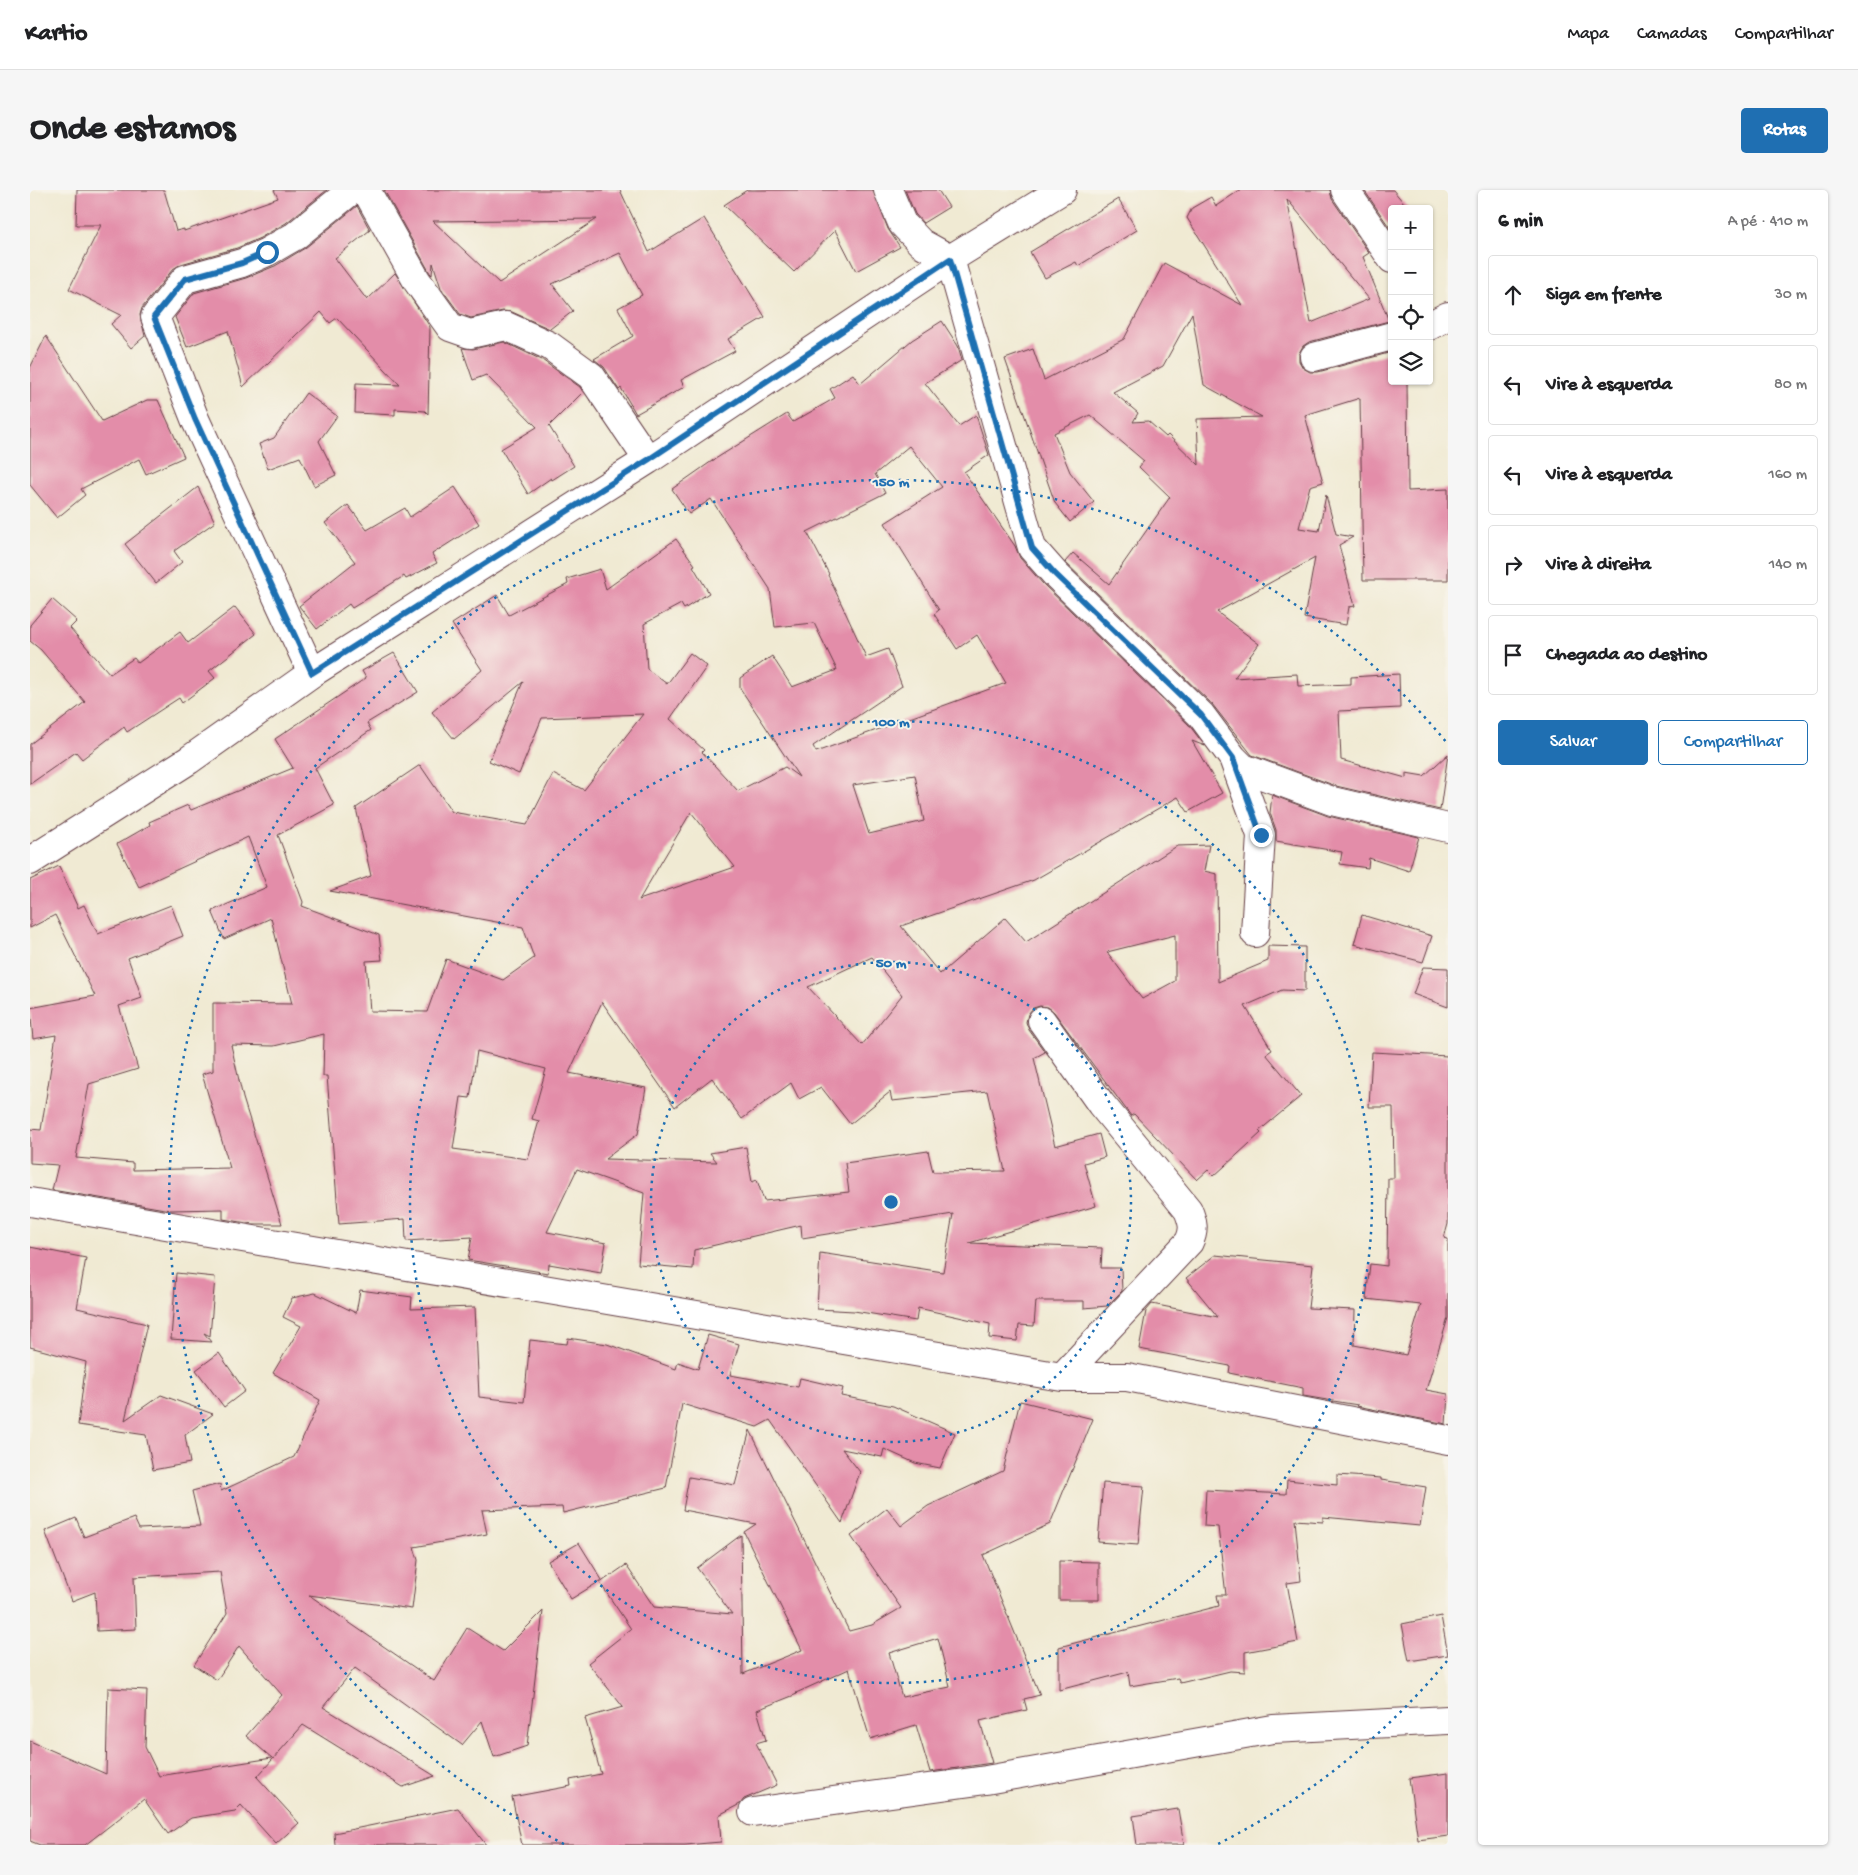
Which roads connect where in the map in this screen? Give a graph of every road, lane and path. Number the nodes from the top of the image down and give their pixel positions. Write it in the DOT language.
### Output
graph roads {
  1 [pos="352,190"];
  2 [pos="366,190"];
  3 [pos="888,190"];
  4 [pos="1062,190"];
  5 [pos="1345,190"];
  6 [pos="1388,253"];
  7 [pos="950,259"];
  8 [pos="1388,337"];
  9 [pos="1314,357"];
  10 [pos="648,460"];
  11 [pos="312,673"];
  12 [pos="1233,758"];
  13 [pos="1448,828"];
  14 [pos="30,861"];
  15 [pos="1255,933"];
  16 [pos="1042,1021"];
  17 [pos="30,1202"];
  18 [pos="1062,1377"];
  19 [pos="1448,1440"];
  20 [pos="1448,1720"];
  21 [pos="753,1812"];
  1 -- 11 [label="street"];
  2 -- 10 [label="street"];
  3 -- 7 [label="street"];
  4 -- 7 [label="street"];
  5 -- 6 [label="street"];
  7 -- 10 [label="street"];
  7 -- 12 [label="street"];
  8 -- 9 [label="street"];
  10 -- 11 [label="street"];
  11 -- 14 [label="street"];
  12 -- 13 [label="street"];
  12 -- 15 [label="street"];
  16 -- 18 [label="street"];
  17 -- 18 [label="street"];
  18 -- 19 [label="street"];
  20 -- 21 [label="street"];
}
